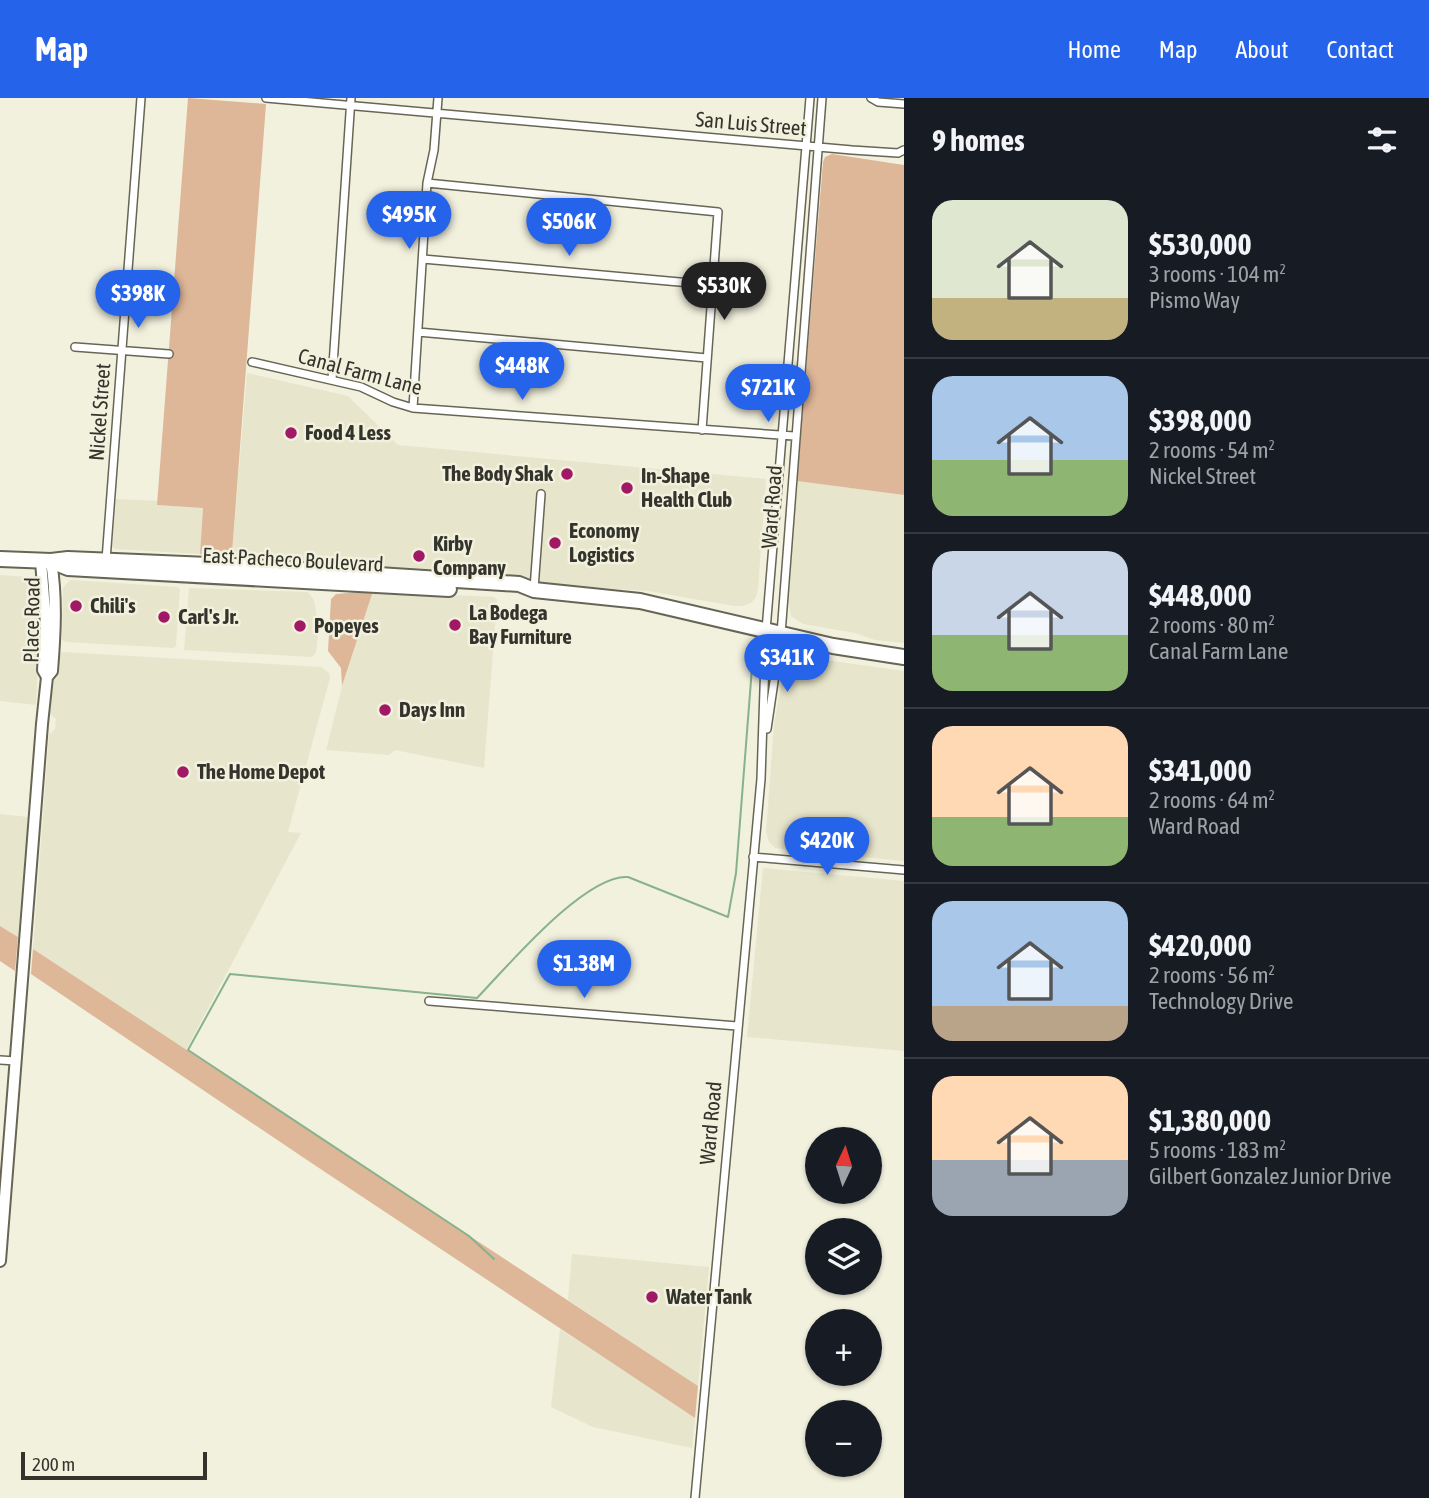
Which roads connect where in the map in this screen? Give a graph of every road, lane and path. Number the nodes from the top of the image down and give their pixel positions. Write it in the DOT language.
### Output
graph roads {
  1 [pos="141,98"];
  2 [pos="266,98"];
  3 [pos="438,98"];
  4 [pos="810,98"];
  5 [pos="822,98"];
  6 [pos="870,98"];
  7 [pos="351,102"];
  8 [pos="904,104"];
  9 [pos="437,113"];
  10 [pos="806,146"];
  11 [pos="818,147"];
  12 [pos="902,153"];
  13 [pos="427,183"];
  14 [pos="423,258"];
  15 [pos="713,285"];
  16 [pos="418,332"];
  17 [pos="75,347"];
  18 [pos="122,350"];
  19 [pos="169,354"];
  20 [pos="707,358"];
  21 [pos="251,362"];
  22 [pos="332,380"];
  23 [pos="413,408"];
  24 [pos="702,430"];
  25 [pos="781,435"];
  26 [pos="794,436"];
  27 [pos="541,494"];
  28 [pos="0,559"];
  29 [pos="46,561"];
  30 [pos="106,561"];
  31 [pos="534,590"];
  32 [pos="766,630"];
  33 [pos="781,634"];
  34 [pos="904,657"];
  35 [pos="763,751"];
  36 [pos="753,857"];
  37 [pos="904,870"];
  38 [pos="429,1001"];
  39 [pos="737,1026"];
  40 [pos="0,1060"];
  41 [pos="16,1061"];
  42 [pos="0,1261"];
  43 [pos="695,1498"];
  1 -- 18 [label="street, Nickel Street"];
  2 -- 7 [label="street, San Luis Street"];
  3 -- 9 [label="street"];
  4 -- 10 [label="street, Ward Road"];
  5 -- 11 [label="street, Ward Road"];
  6 -- 8 [label="street"];
  7 -- 9 [label="street, San Luis Street"];
  7 -- 22 [label="street"];
  9 -- 10 [label="street, San Luis Street"];
  9 -- 13 [label="street"];
  10 -- 11 [label="street, San Luis Street"];
  10 -- 25 [label="street, Ward Road"];
  11 -- 12 [label="street, San Luis Street"];
  11 -- 26 [label="street, Ward Road"];
  13 -- 14 [label="street"];
  13 -- 15 [label="street"];
  14 -- 15 [label="street"];
  14 -- 16 [label="street"];
  15 -- 20 [label="street"];
  16 -- 20 [label="street"];
  16 -- 23 [label="street"];
  17 -- 18 [label="street"];
  18 -- 19 [label="street"];
  18 -- 30 [label="street, Nickel Street"];
  20 -- 24 [label="street"];
  21 -- 22 [label="street, Canal Farm Lane"];
  22 -- 23 [label="street, Canal Farm Lane"];
  23 -- 24 [label="street, Canal Farm Lane"];
  24 -- 25 [label="street, Canal Farm Lane"];
  25 -- 26 [label="street, Canal Farm Lane"];
  25 -- 32 [label="street, Ward Road"];
  26 -- 33 [label="street, Ward Road"];
  27 -- 31 [label="street"];
  28 -- 29 [label="highway, East Pacheco Boulevard"];
  29 -- 30 [label="highway, East Pacheco Boulevard"];
  29 -- 31 [label="highway, East Pacheco Boulevard"];
  29 -- 41 [label="street, Place Road"];
  30 -- 31 [label="highway, East Pacheco Boulevard"];
  31 -- 32 [label="highway, East Pacheco Boulevard"];
  32 -- 33 [label="highway, East Pacheco Boulevard"];
  32 -- 35 [label="street, Ward Road"];
  33 -- 34 [label="highway, East Pacheco Boulevard"];
  33 -- 35 [label="street, Ward Road"];
  35 -- 36 [label="street, Ward Road"];
  36 -- 37 [label="street"];
  36 -- 39 [label="street, Ward Road"];
  38 -- 39 [label="street"];
  39 -- 43 [label="street, Ward Road"];
  40 -- 41 [label="street"];
  41 -- 42 [label="street, Place Road"];
}
